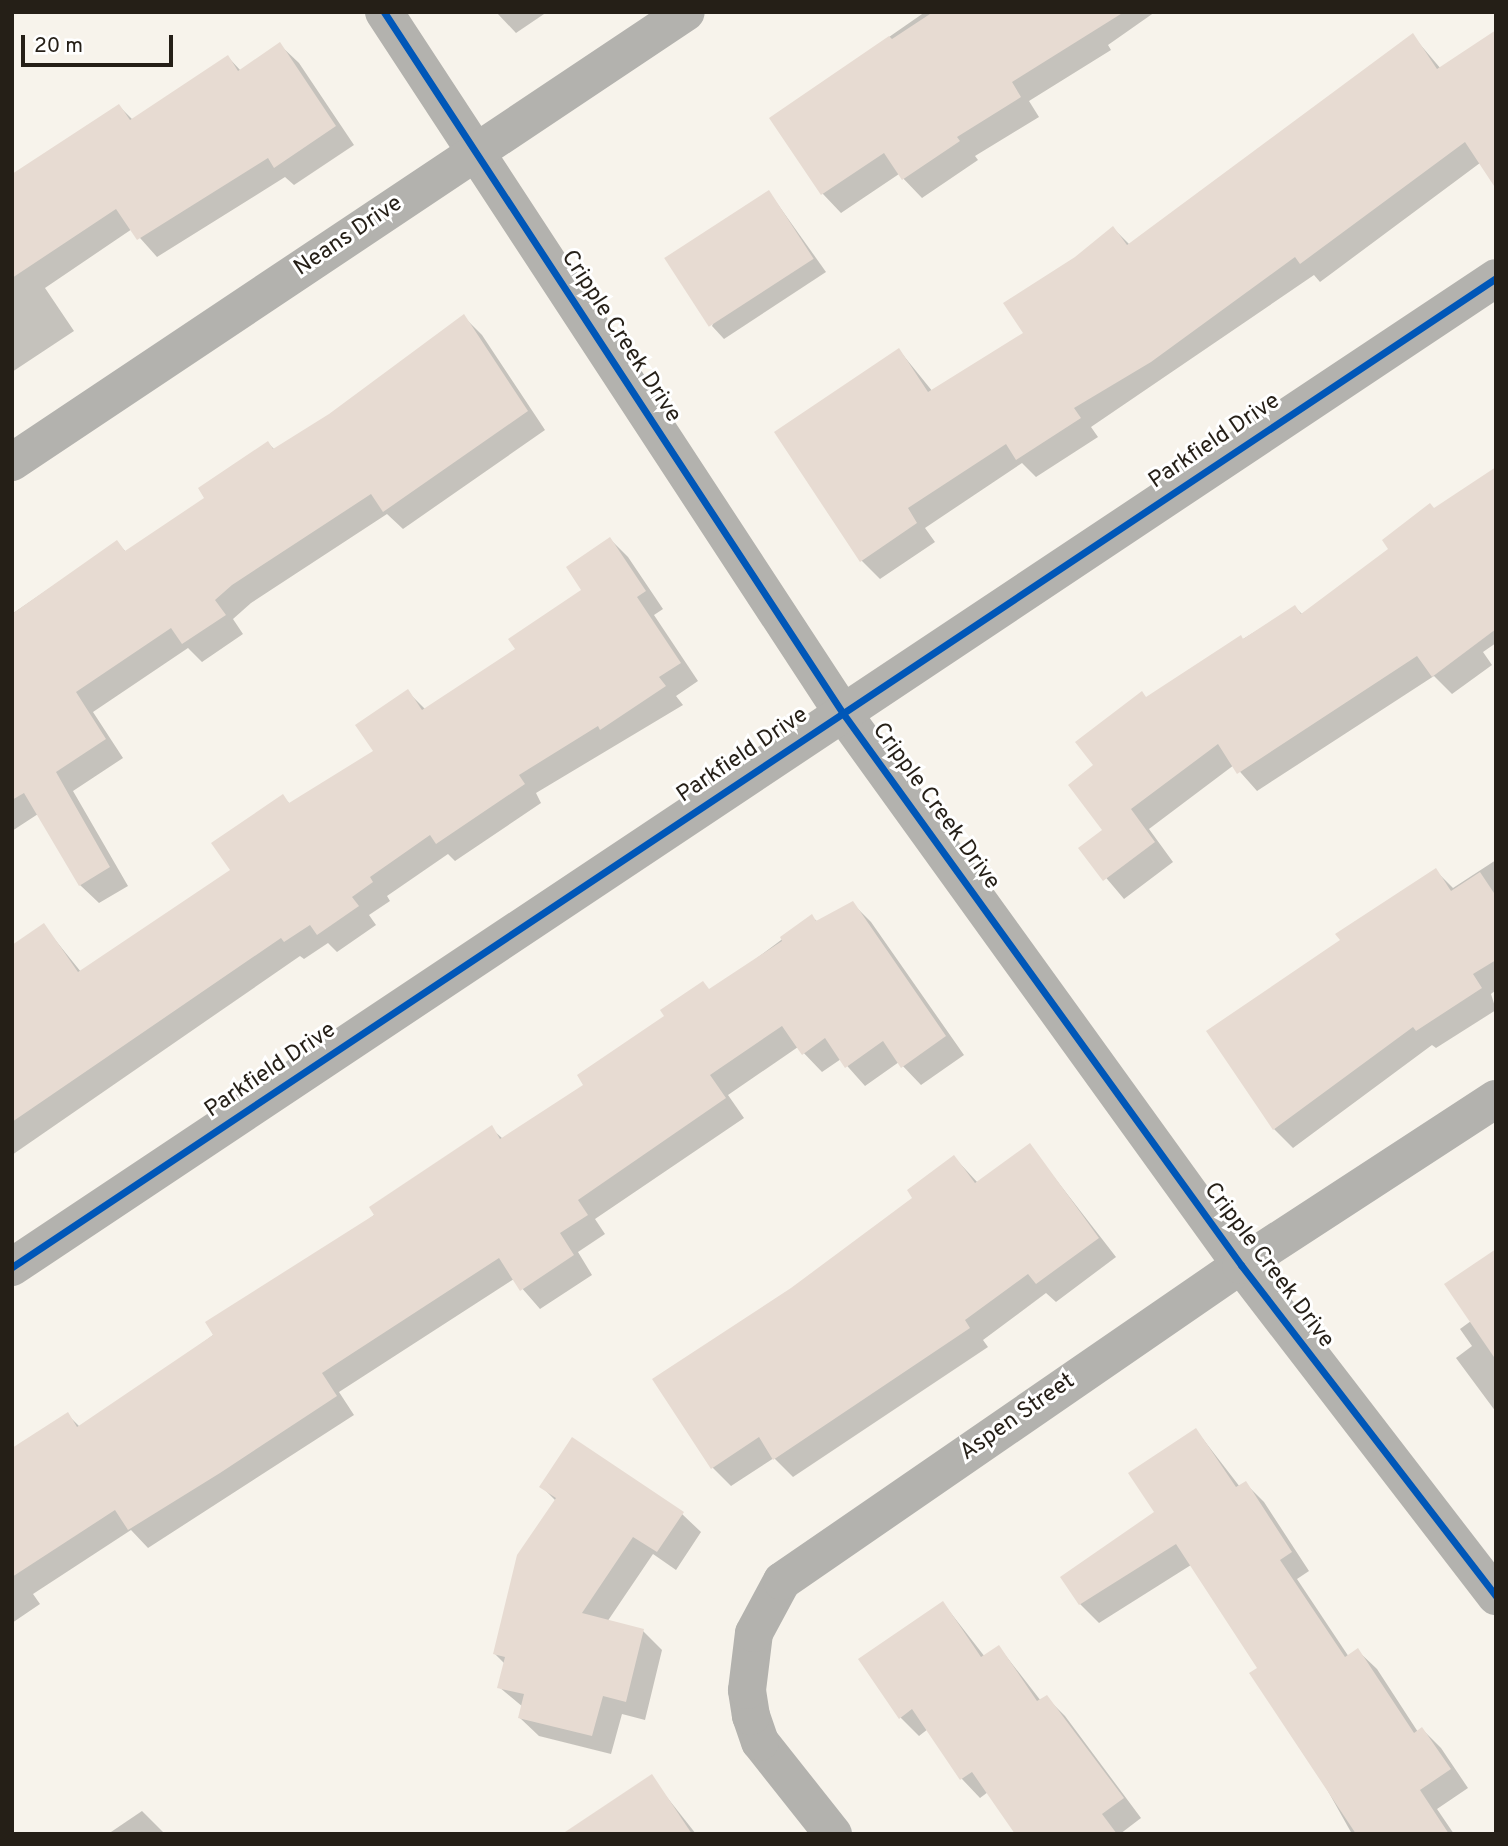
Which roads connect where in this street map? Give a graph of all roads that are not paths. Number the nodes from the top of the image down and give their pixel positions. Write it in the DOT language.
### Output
graph roads {
  1 [pos="384,12"];
  2 [pos="686,12"];
  3 [pos="477,153"];
  4 [pos="1496,278"];
  5 [pos="12,462"];
  6 [pos="842,712"];
  7 [pos="1496,1099"];
  8 [pos="1241,1265"];
  9 [pos="12,1267"];
  10 [pos="1496,1596"];
  11 [pos="833,1834"];
  1 -- 3 [label="street, Cripple Creek Drive"];
  2 -- 3 [label="street, Neans Drive"];
  3 -- 5 [label="street, Neans Drive"];
  3 -- 6 [label="street, Cripple Creek Drive"];
  4 -- 6 [label="street, Parkfield Drive"];
  6 -- 8 [label="street, Cripple Creek Drive"];
  6 -- 9 [label="street, Parkfield Drive"];
  7 -- 8 [label="street, Aspen Street"];
  8 -- 10 [label="street, Cripple Creek Drive"];
  8 -- 11 [label="street, Aspen Street"];
}
